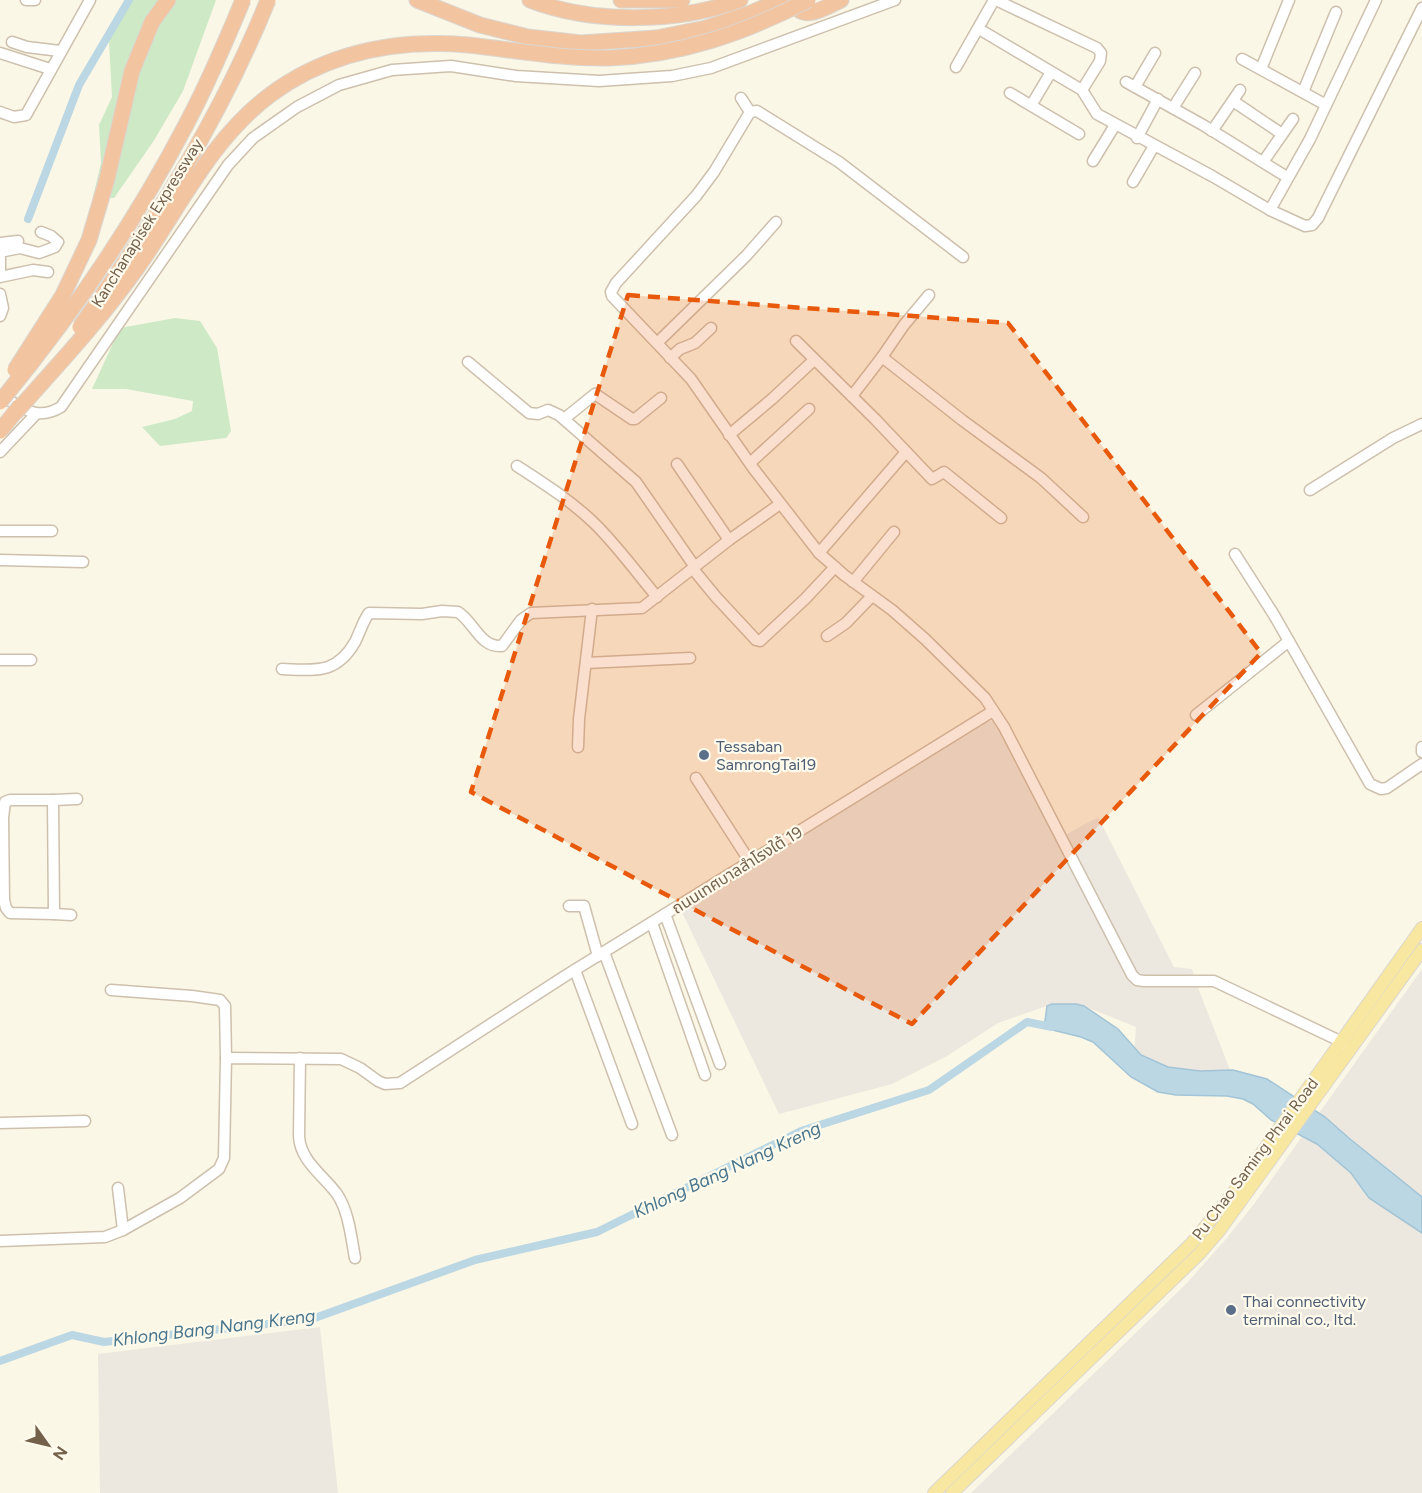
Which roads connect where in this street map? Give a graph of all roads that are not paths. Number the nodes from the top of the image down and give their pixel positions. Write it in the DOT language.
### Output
graph roads {
  1 [pos="26,0"];
  2 [pos="35,0"];
  3 [pos="90,0"];
  4 [pos="168,0"];
  5 [pos="243,0"];
  6 [pos="268,0"];
  7 [pos="417,0"];
  8 [pos="530,0"];
  9 [pos="621,0"];
  10 [pos="682,0"];
  11 [pos="740,0"];
  12 [pos="781,0"];
  13 [pos="792,0"];
  14 [pos="808,0"];
  15 [pos="841,0"];
  16 [pos="895,0"];
  17 [pos="995,0"];
  18 [pos="1289,0"];
  19 [pos="1376,0"];
  20 [pos="1422,8"];
  21 [pos="1336,12"];
  22 [pos="979,29"];
  23 [pos="12,42"];
  24 [pos="60,51"];
  25 [pos="0,53"];
  26 [pos="1155,54"];
  27 [pos="1242,59"];
  28 [pos="956,67"];
  29 [pos="50,69"];
  30 [pos="1261,69"];
  31 [pos="1051,72"];
  32 [pos="1195,73"];
  33 [pos="1082,90"];
  34 [pos="1240,90"];
  35 [pos="1302,92"];
  36 [pos="1010,93"];
  37 [pos="741,98"];
  38 [pos="1158,99"];
  39 [pos="1233,101"];
  40 [pos="1032,104"];
  41 [pos="1326,105"];
  42 [pos="1173,108"];
  43 [pos="0,112"];
  44 [pos="750,112"];
  45 [pos="1293,119"];
  46 [pos="1115,125"];
  47 [pos="1212,131"];
  48 [pos="1080,134"];
  49 [pos="1282,134"];
  50 [pos="1137,138"];
  51 [pos="1155,146"];
  52 [pos="1093,161"];
  53 [pos="1263,162"];
  54 [pos="1282,174"];
  55 [pos="1133,182"];
  56 [pos="1270,210"];
  57 [pos="776,222"];
  58 [pos="41,232"];
  59 [pos="18,241"];
  60 [pos="0,243"];
  61 [pos="0,252"];
  62 [pos="963,257"];
  63 [pos="0,258"];
  64 [pos="0,270"];
  65 [pos="48,272"];
  66 [pos="0,277"];
  67 [pos="929,295"];
  68 [pos="0,298"];
  69 [pos="0,316"];
  70 [pos="711,328"];
  71 [pos="796,342"];
  72 [pos="657,343"];
  73 [pos="882,357"];
  74 [pos="670,358"];
  75 [pos="814,360"];
  76 [pos="468,362"];
  77 [pos="0,395"];
  78 [pos="852,396"];
  79 [pos="661,398"];
  80 [pos="0,402"];
  81 [pos="809,409"];
  82 [pos="15,413"];
  83 [pos="36,414"];
  84 [pos="564,419"];
  85 [pos="1422,424"];
  86 [pos="0,431"];
  87 [pos="729,435"];
  88 [pos="0,452"];
  89 [pos="906,452"];
  90 [pos="750,463"];
  91 [pos="677,464"];
  92 [pos="517,466"];
  93 [pos="1310,490"];
  94 [pos="780,504"];
  95 [pos="1083,517"];
  96 [pos="1001,518"];
  97 [pos="0,531"];
  98 [pos="52,531"];
  99 [pos="894,532"];
  100 [pos="729,540"];
  101 [pos="819,553"];
  102 [pos="1235,554"];
  103 [pos="0,560"];
  104 [pos="83,562"];
  105 [pos="835,567"];
  106 [pos="694,568"];
  107 [pos="853,582"];
  108 [pos="872,596"];
  109 [pos="657,597"];
  110 [pos="592,609"];
  111 [pos="827,636"];
  112 [pos="1289,641"];
  113 [pos="690,658"];
  114 [pos="0,660"];
  115 [pos="32,660"];
  116 [pos="586,663"];
  117 [pos="282,669"];
  118 [pos="989,704"];
  119 [pos="1196,715"];
  120 [pos="579,747"];
  121 [pos="1422,747"];
  122 [pos="1422,753"];
  123 [pos="1422,764"];
  124 [pos="696,778"];
  125 [pos="53,800"];
  126 [pos="77,800"];
  127 [pos="2,818"];
  128 [pos="750,862"];
  129 [pos="2,900"];
  130 [pos="569,906"];
  131 [pos="54,914"];
  132 [pos="665,914"];
  133 [pos="71,915"];
  134 [pos="652,923"];
  135 [pos="1422,928"];
  136 [pos="1422,950"];
  137 [pos="601,954"];
  138 [pos="575,970"];
  139 [pos="111,990"];
  140 [pos="1346,1046"];
  141 [pos="226,1058"];
  142 [pos="300,1058"];
  143 [pos="720,1064"];
  144 [pos="705,1075"];
  145 [pos="85,1121"];
  146 [pos="0,1123"];
  147 [pos="632,1124"];
  148 [pos="672,1135"];
  149 [pos="1265,1160"];
  150 [pos="118,1188"];
  151 [pos="123,1230"];
  152 [pos="0,1241"];
  153 [pos="356,1257"];
  154 [pos="934,1493"];
  155 [pos="952,1493"];
  1 -- 2 [label="street"];
  3 -- 24 [label="street"];
  4 -- 77 [label="highway, bridge"];
  5 -- 80 [label="highway, Kanchanapisek Expressway, bridge"];
  6 -- 82 [label="highway, Kanchanapisek Expressway, bridge"];
  7 -- 12 [label="highway"];
  8 -- 11 [label="highway"];
  9 -- 10 [label="highway"];
  13 -- 15 [label="highway"];
  14 -- 82 [label="highway, bridge"];
  16 -- 83 [label="street"];
  17 -- 22 [label="street"];
  17 -- 33 [label="street"];
  18 -- 30 [label="street"];
  19 -- 41 [label="street"];
  20 -- 56 [label="street"];
  21 -- 35 [label="street"];
  22 -- 28 [label="street"];
  22 -- 31 [label="street"];
  23 -- 24 [label="street"];
  24 -- 29 [label="street"];
  25 -- 29 [label="street"];
  26 -- 38 [label="street"];
  27 -- 30 [label="street"];
  29 -- 43 [label="street"];
  30 -- 35 [label="street"];
  31 -- 33 [label="street"];
  31 -- 40 [label="street"];
  32 -- 42 [label="street"];
  33 -- 46 [label="street"];
  34 -- 39 [label="street"];
  35 -- 41 [label="street"];
  36 -- 40 [label="street"];
  37 -- 44 [label="street"];
  38 -- 42 [label="street"];
  38 -- 50 [label="street"];
  39 -- 47 [label="street"];
  39 -- 49 [label="street"];
  40 -- 48 [label="street"];
  41 -- 56 [label="street"];
  42 -- 47 [label="street"];
  44 -- 62 [label="street"];
  44 -- 72 [label="street"];
  45 -- 49 [label="street"];
  46 -- 50 [label="street"];
  46 -- 52 [label="street"];
  47 -- 53 [label="street"];
  49 -- 53 [label="street"];
  50 -- 51 [label="street"];
  51 -- 55 [label="street"];
  51 -- 56 [label="street"];
  53 -- 54 [label="street"];
  57 -- 72 [label="street"];
  58 -- 61 [label="street"];
  59 -- 60 [label="street"];
  63 -- 64 [label="street"];
  65 -- 66 [label="street"];
  67 -- 73 [label="street"];
  68 -- 69 [label="street"];
  70 -- 74 [label="street"];
  71 -- 75 [label="street"];
  72 -- 74 [label="street"];
  73 -- 78 [label="street"];
  73 -- 95 [label="street"];
  74 -- 87 [label="street"];
  75 -- 78 [label="street"];
  75 -- 87 [label="street"];
  76 -- 84 [label="street"];
  77 -- 83 [label="street"];
  78 -- 89 [label="street"];
  79 -- 84 [label="street"];
  81 -- 90 [label="street"];
  82 -- 86 [label="highway, Kanchanapisek Expressway, bridge"];
  83 -- 88 [label="street"];
  84 -- 106 [label="street"];
  85 -- 93 [label="street"];
  87 -- 90 [label="street"];
  89 -- 96 [label="street"];
  89 -- 101 [label="street"];
  90 -- 94 [label="street"];
  91 -- 100 [label="street"];
  92 -- 109 [label="street"];
  94 -- 100 [label="street"];
  94 -- 101 [label="street"];
  97 -- 98 [label="street"];
  99 -- 107 [label="street"];
  100 -- 106 [label="street"];
  101 -- 105 [label="street"];
  102 -- 112 [label="street"];
  103 -- 104 [label="street"];
  105 -- 106 [label="street"];
  105 -- 107 [label="street"];
  106 -- 109 [label="street"];
  107 -- 108 [label="street"];
  108 -- 111 [label="street"];
  108 -- 118 [label="street"];
  109 -- 110 [label="street"];
  110 -- 116 [label="street"];
  110 -- 117 [label="street"];
  112 -- 119 [label="street"];
  112 -- 123 [label="street"];
  113 -- 116 [label="street"];
  114 -- 115 [label="street"];
  116 -- 120 [label="street"];
  118 -- 128 [label="street, ถนนเทศบาลสำโรงใต้ 19"];
  118 -- 140 [label="street"];
  121 -- 122 [label="street"];
  124 -- 128 [label="street"];
  125 -- 126 [label="street"];
  125 -- 127 [label="street"];
  125 -- 131 [label="street"];
  127 -- 129 [label="street"];
  128 -- 132 [label="street, ถนนเทศบาลสำโรงใต้ 19"];
  129 -- 131 [label="street"];
  130 -- 137 [label="street"];
  131 -- 133 [label="street"];
  132 -- 134 [label="street, ถนนเทศบาลสำโรงใต้ 19"];
  132 -- 143 [label="street"];
  134 -- 137 [label="street, ถนนเทศบาลสำโรงใต้ 19"];
  134 -- 144 [label="street"];
  135 -- 140 [label="main road, Pu Chao Saming Phrai Road"];
  136 -- 140 [label="main road, Pu Chao Saming Phrai Road"];
  137 -- 138 [label="street, ถนนเทศบาลสำโรงใต้ 19"];
  137 -- 148 [label="street"];
  138 -- 142 [label="street, ถนนเทศบาลสำโรงใต้ 19"];
  138 -- 147 [label="street"];
  139 -- 141 [label="street"];
  140 -- 149 [label="main road, Pu Chao Saming Phrai Road"];
  141 -- 142 [label="street, ถนนเทศบาลสำโรงใต้ 19"];
  141 -- 151 [label="street"];
  142 -- 153 [label="street"];
  145 -- 146 [label="street"];
  149 -- 154 [label="main road, Pu Chao Saming Phrai Road"];
  149 -- 155 [label="main road, Pu Chao Saming Phrai Road"];
  150 -- 151 [label="street"];
  151 -- 152 [label="street"];
}
